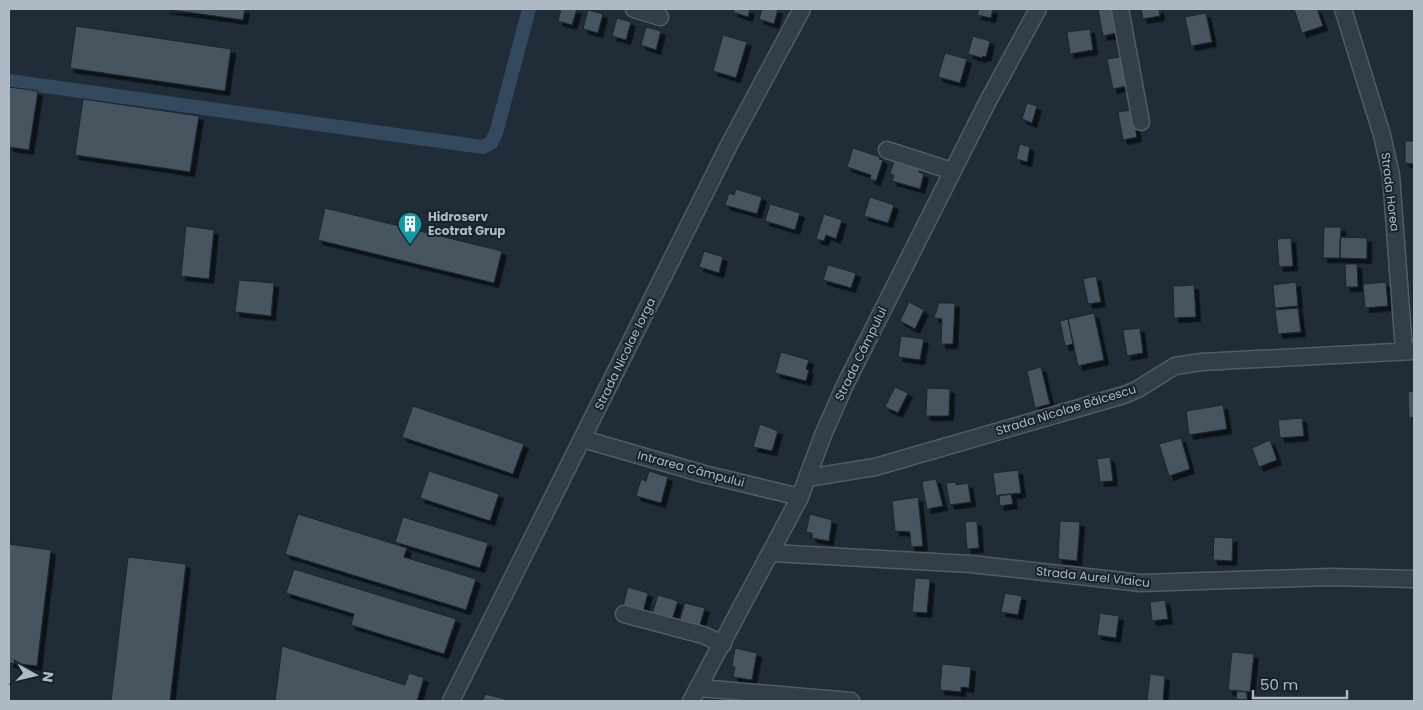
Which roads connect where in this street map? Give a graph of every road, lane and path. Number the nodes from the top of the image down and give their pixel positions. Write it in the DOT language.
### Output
graph roads {
  1 [pos="634,9"];
  2 [pos="802,9"];
  3 [pos="1038,9"];
  4 [pos="1120,9"];
  5 [pos="1343,9"];
  6 [pos="660,16"];
  7 [pos="1140,122"];
  8 [pos="887,150"];
  9 [pos="952,171"];
  10 [pos="1409,351"];
  11 [pos="583,439"];
  12 [pos="807,478"];
  13 [pos="800,497"];
  14 [pos="772,553"];
  15 [pos="1414,579"];
  16 [pos="624,614"];
  17 [pos="722,644"];
  18 [pos="695,694"];
  19 [pos="451,701"];
  20 [pos="851,701"];
  1 -- 6 [label="street"];
  2 -- 11 [label="street, Strada Nicolae Iorga"];
  3 -- 9 [label="street, Strada Câmpului"];
  4 -- 7 [label="street"];
  5 -- 10 [label="street, Strada Horea"];
  8 -- 9 [label="street"];
  9 -- 12 [label="street, Strada Câmpului"];
  10 -- 12 [label="street, Strada Nicolae Bălcescu"];
  11 -- 13 [label="street, Intrarea Câmpului"];
  11 -- 19 [label="street, Strada Nicolae Iorga"];
  12 -- 13 [label="street, Strada Câmpului"];
  13 -- 14 [label="street, Strada Câmpului"];
  14 -- 15 [label="street, Strada Aurel Vlaicu"];
  14 -- 17 [label="street, Strada Câmpului"];
  16 -- 17 [label="street"];
  17 -- 18 [label="street, Strada Câmpului"];
  18 -- 20 [label="street"];
}
